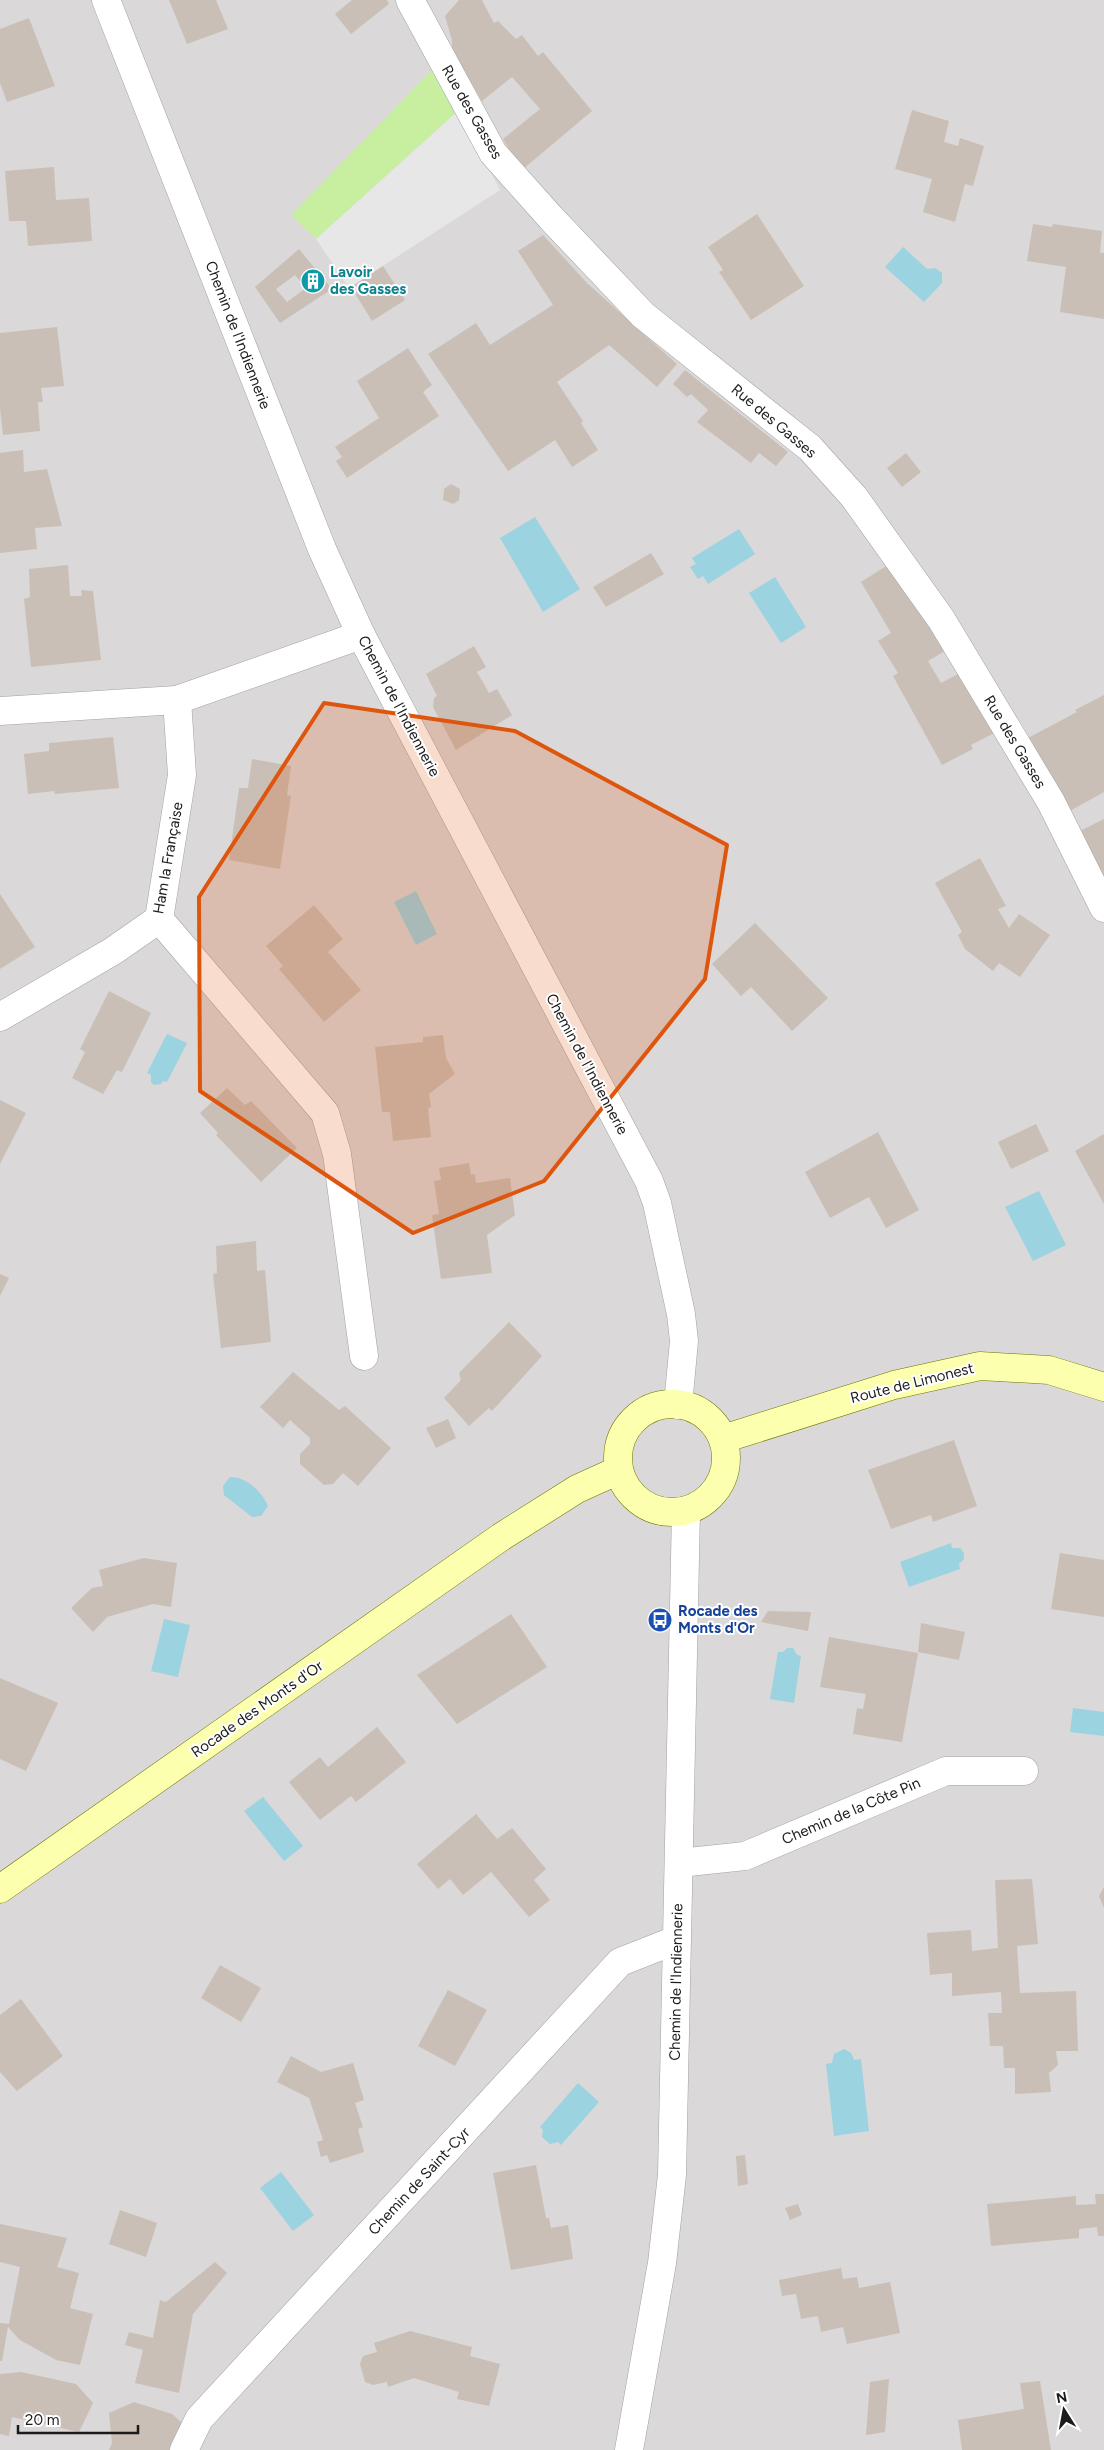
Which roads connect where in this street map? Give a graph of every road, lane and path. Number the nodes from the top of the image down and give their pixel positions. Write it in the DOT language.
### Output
graph roads {
  1 [pos="106,0"];
  2 [pos="410,0"];
  3 [pos="361,635"];
  4 [pos="177,700"];
  5 [pos="0,711"];
  6 [pos="1104,908"];
  7 [pos="159,919"];
  8 [pos="0,1017"];
  9 [pos="364,1356"];
  10 [pos="1104,1387"];
  11 [pos="678,1404"];
  12 [pos="723,1438"];
  13 [pos="619,1470"];
  14 [pos="686,1511"];
  15 [pos="1024,1771"];
  16 [pos="679,1863"];
  17 [pos="0,1889"];
  18 [pos="676,1940"];
  19 [pos="184,2450"];
  20 [pos="629,2450"];
  1 -- 3 [label="street, Chemin de l'Indiennerie"];
  2 -- 6 [label="street, Rue des Gasses"];
  3 -- 4 [label="street"];
  3 -- 11 [label="street, Chemin de l'Indiennerie"];
  4 -- 5 [label="street"];
  4 -- 7 [label="street, Ham la Française"];
  7 -- 8 [label="street, Ham la Française"];
  7 -- 9 [label="street"];
  10 -- 12 [label="street, Route de Limonest"];
  11 -- 12 [label="street"];
  11 -- 13 [label="street"];
  12 -- 14 [label="street"];
  13 -- 14 [label="street"];
  13 -- 17 [label="street, Rocade des Monts d'Or"];
  14 -- 16 [label="street, Chemin de l'Indiennerie"];
  15 -- 16 [label="street, Chemin de la Côte Pin"];
  16 -- 18 [label="street, Chemin de l'Indiennerie"];
  18 -- 19 [label="street, Chemin de Saint-Cyr"];
  18 -- 20 [label="street, Chemin de l'Indiennerie"];
}
